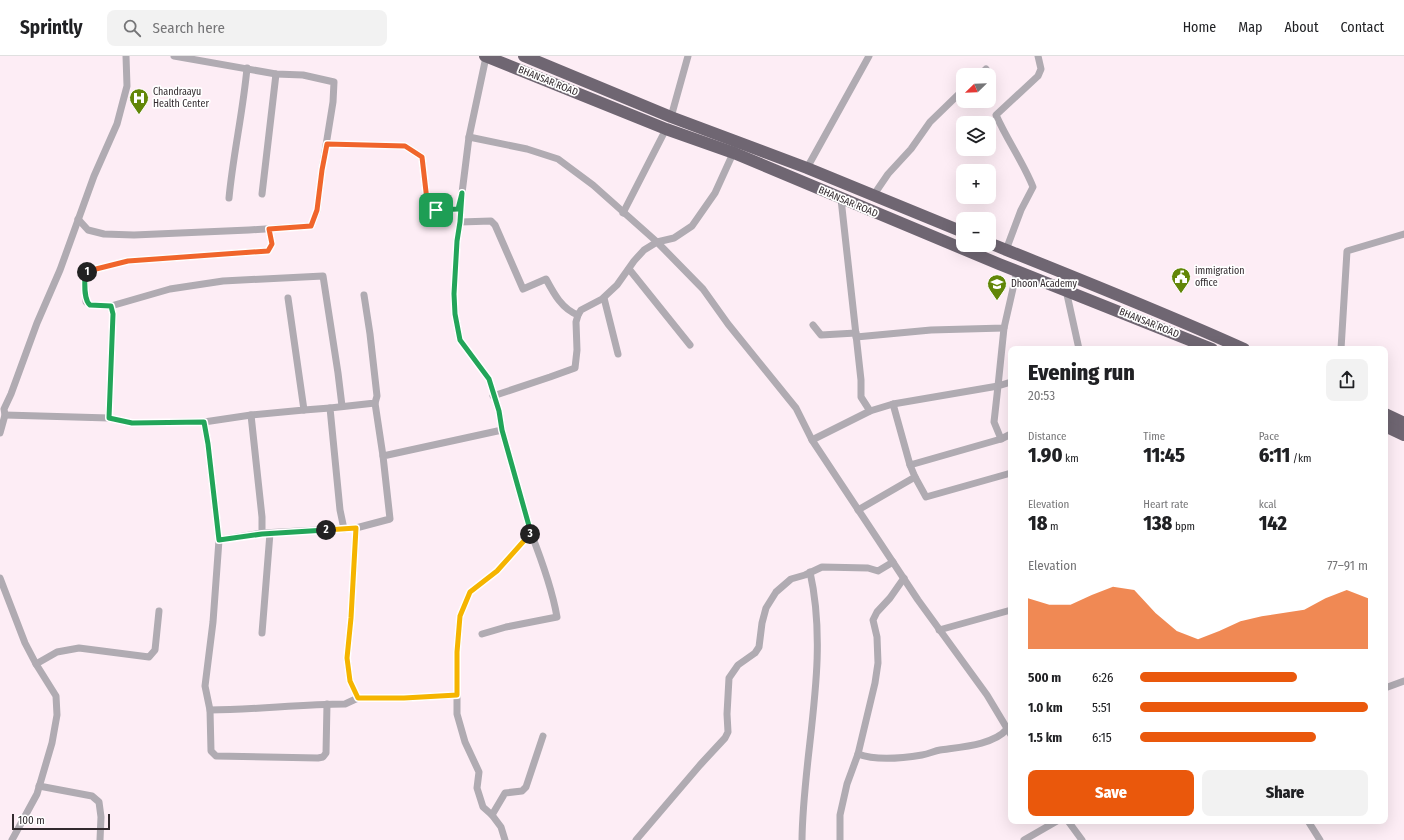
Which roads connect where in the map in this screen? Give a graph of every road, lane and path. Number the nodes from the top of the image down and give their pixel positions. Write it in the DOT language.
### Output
graph roads {
  1 [pos="126,56"];
  2 [pos="174,56"];
  3 [pos="485,56"];
  4 [pos="524,56"];
  5 [pos="688,56"];
  6 [pos="868,56"];
  7 [pos="1038,56"];
  8 [pos="544,60"];
  9 [pos="247,68"];
  10 [pos="276,74"];
  11 [pos="956,97"];
  12 [pos="671,117"];
  13 [pos="666,129"];
  14 [pos="469,136"];
  15 [pos="738,141"];
  16 [pos="327,144"];
  17 [pos="734,153"];
  18 [pos="807,168"];
  19 [pos="462,193"];
  20 [pos="262,194"];
  21 [pos="873,196"];
  22 [pos="229,198"];
  23 [pos="841,199"];
  24 [pos="623,213"];
  25 [pos="78,220"];
  26 [pos="460,222"];
  27 [pos="269,229"];
  28 [pos="956,229"];
  29 [pos="1404,234"];
  30 [pos="657,242"];
  31 [pos="996,246"];
  32 [pos="1006,250"];
  33 [pos="629,269"];
  34 [pos="1017,271"];
  35 [pos="1066,290"];
  36 [pos="364,295"];
  37 [pos="288,298"];
  38 [pos="604,298"];
  39 [pos="111,306"];
  40 [pos="578,315"];
  41 [pos="813,325"];
  42 [pos="1004,328"];
  43 [pos="856,335"];
  44 [pos="690,345"];
  45 [pos="1078,346"];
  46 [pos="1205,346"];
  47 [pos="1237,346"];
  48 [pos="1341,346"];
  49 [pos="618,354"];
  50 [pos="1008,383"];
  51 [pos="998,386"];
  52 [pos="494,396"];
  53 [pos="375,403"];
  54 [pos="893,404"];
  55 [pos="342,406"];
  56 [pos="330,408"];
  57 [pos="304,410"];
  58 [pos="3,411"];
  59 [pos="870,411"];
  60 [pos="251,415"];
  61 [pos="1388,415"];
  62 [pos="109,418"];
  63 [pos="204,422"];
  64 [pos="1404,423"];
  65 [pos="1388,427"];
  66 [pos="502,430"];
  67 [pos="0,433"];
  68 [pos="1404,435"];
  69 [pos="1008,436"];
  70 [pos="1001,439"];
  71 [pos="812,440"];
  72 [pos="383,456"];
  73 [pos="910,465"];
  74 [pos="1008,474"];
  75 [pos="915,477"];
  76 [pos="858,510"];
  77 [pos="344,528"];
  78 [pos="356,528"];
  79 [pos="266,533"];
  80 [pos="531,533"];
  81 [pos="219,540"];
  82 [pos="893,562"];
  83 [pos="810,572"];
  84 [pos="0,578"];
  85 [pos="904,578"];
  86 [pos="159,611"];
  87 [pos="1008,611"];
  88 [pos="939,630"];
  89 [pos="262,633"];
  90 [pos="482,634"];
  91 [pos="36,664"];
  92 [pos="1404,681"];
  93 [pos="1388,687"];
  94 [pos="457,695"];
  95 [pos="358,698"];
  96 [pos="327,704"];
  97 [pos="210,710"];
  98 [pos="1008,730"];
  99 [pos="1008,732"];
  100 [pos="543,736"];
  101 [pos="858,754"];
  102 [pos="39,786"];
  103 [pos="492,815"];
  104 [pos="1052,824"];
  105 [pos="1070,824"];
  106 [pos="1310,824"];
  107 [pos="12,840"];
  108 [pos="100,840"];
  109 [pos="505,840"];
  110 [pos="636,840"];
  111 [pos="802,840"];
  112 [pos="840,840"];
  113 [pos="1024,840"];
  114 [pos="1082,840"];
  115 [pos="1320,840"];
  1 -- 25 [label="street"];
  2 -- 9 [label="street"];
  3 -- 13 [label="highway, BHANSAR ROAD"];
  3 -- 14 [label="street"];
  4 -- 8 [label="highway, BHANSAR ROAD"];
  5 -- 12 [label="street"];
  6 -- 18 [label="street"];
  7 -- 32 [label="street"];
  8 -- 12 [label="highway, BHANSAR ROAD"];
  9 -- 10 [label="street"];
  9 -- 22 [label="street"];
  10 -- 16 [label="street"];
  10 -- 20 [label="street"];
  11 -- 21 [label="street"];
  12 -- 15 [label="highway, BHANSAR ROAD"];
  13 -- 17 [label="highway, BHANSAR ROAD"];
  13 -- 24 [label="street"];
  14 -- 19 [label="street"];
  14 -- 24 [label="street"];
  15 -- 17 [label="street"];
  15 -- 18 [label="highway, BHANSAR ROAD"];
  16 -- 19 [label="street"];
  16 -- 27 [label="street"];
  17 -- 23 [label="highway, BHANSAR ROAD"];
  17 -- 30 [label="street"];
  18 -- 21 [label="highway, BHANSAR ROAD"];
  19 -- 26 [label="street"];
  21 -- 28 [label="highway, BHANSAR ROAD"];
  23 -- 34 [label="highway, BHANSAR ROAD"];
  23 -- 43 [label="street"];
  24 -- 30 [label="street"];
  25 -- 27 [label="street"];
  25 -- 58 [label="street"];
  26 -- 40 [label="street"];
  26 -- 52 [label="street"];
  27 -- 39 [label="street"];
  29 -- 48 [label="street"];
  30 -- 33 [label="street"];
  30 -- 71 [label="street"];
  31 -- 32 [label="highway, BHANSAR ROAD"];
  32 -- 47 [label="highway, BHANSAR ROAD"];
  33 -- 38 [label="street"];
  33 -- 44 [label="street"];
  34 -- 35 [label="highway, BHANSAR ROAD"];
  34 -- 42 [label="street"];
  35 -- 45 [label="street"];
  35 -- 46 [label="highway, BHANSAR ROAD"];
  36 -- 53 [label="street"];
  37 -- 57 [label="street"];
  38 -- 40 [label="street"];
  38 -- 49 [label="street"];
  39 -- 55 [label="street"];
  39 -- 62 [label="street"];
  40 -- 52 [label="street"];
  41 -- 43 [label="street"];
  42 -- 43 [label="street"];
  42 -- 51 [label="street"];
  43 -- 59 [label="street"];
  50 -- 51 [label="street"];
  51 -- 54 [label="street"];
  51 -- 70 [label="street"];
  52 -- 66 [label="street"];
  53 -- 55 [label="street"];
  53 -- 72 [label="street"];
  54 -- 59 [label="street"];
  54 -- 73 [label="street"];
  55 -- 56 [label="street"];
  56 -- 57 [label="street"];
  56 -- 77 [label="street"];
  57 -- 60 [label="street"];
  58 -- 62 [label="street"];
  58 -- 67 [label="street"];
  59 -- 71 [label="street"];
  60 -- 63 [label="street"];
  60 -- 79 [label="street"];
  61 -- 64 [label="highway"];
  62 -- 63 [label="street"];
  63 -- 81 [label="street"];
  65 -- 68 [label="highway"];
  66 -- 72 [label="street"];
  66 -- 80 [label="street"];
  69 -- 70 [label="street"];
  70 -- 73 [label="street"];
  71 -- 76 [label="street"];
  72 -- 78 [label="street"];
  73 -- 75 [label="street"];
  74 -- 75 [label="street"];
  75 -- 76 [label="street"];
  76 -- 82 [label="street"];
  77 -- 78 [label="street"];
  77 -- 79 [label="street"];
  78 -- 95 [label="street"];
  79 -- 81 [label="street"];
  79 -- 89 [label="street"];
  80 -- 90 [label="street"];
  80 -- 94 [label="street"];
  81 -- 97 [label="street"];
  82 -- 83 [label="street"];
  82 -- 85 [label="street"];
  83 -- 110 [label="street"];
  83 -- 111 [label="street"];
  84 -- 91 [label="street"];
  85 -- 88 [label="street"];
  85 -- 101 [label="street"];
  86 -- 91 [label="street"];
  87 -- 88 [label="street"];
  88 -- 98 [label="street"];
  91 -- 102 [label="street"];
  92 -- 93 [label="street"];
  94 -- 95 [label="street"];
  94 -- 103 [label="street"];
  95 -- 96 [label="street"];
  96 -- 97 [label="street"];
  96 -- 97 [label="street"];
  99 -- 101 [label="street"];
  100 -- 103 [label="street"];
  101 -- 112 [label="street"];
  102 -- 107 [label="street"];
  102 -- 108 [label="street"];
  103 -- 109 [label="street"];
  104 -- 113 [label="street"];
  105 -- 114 [label="street"];
  106 -- 115 [label="street"];
}
